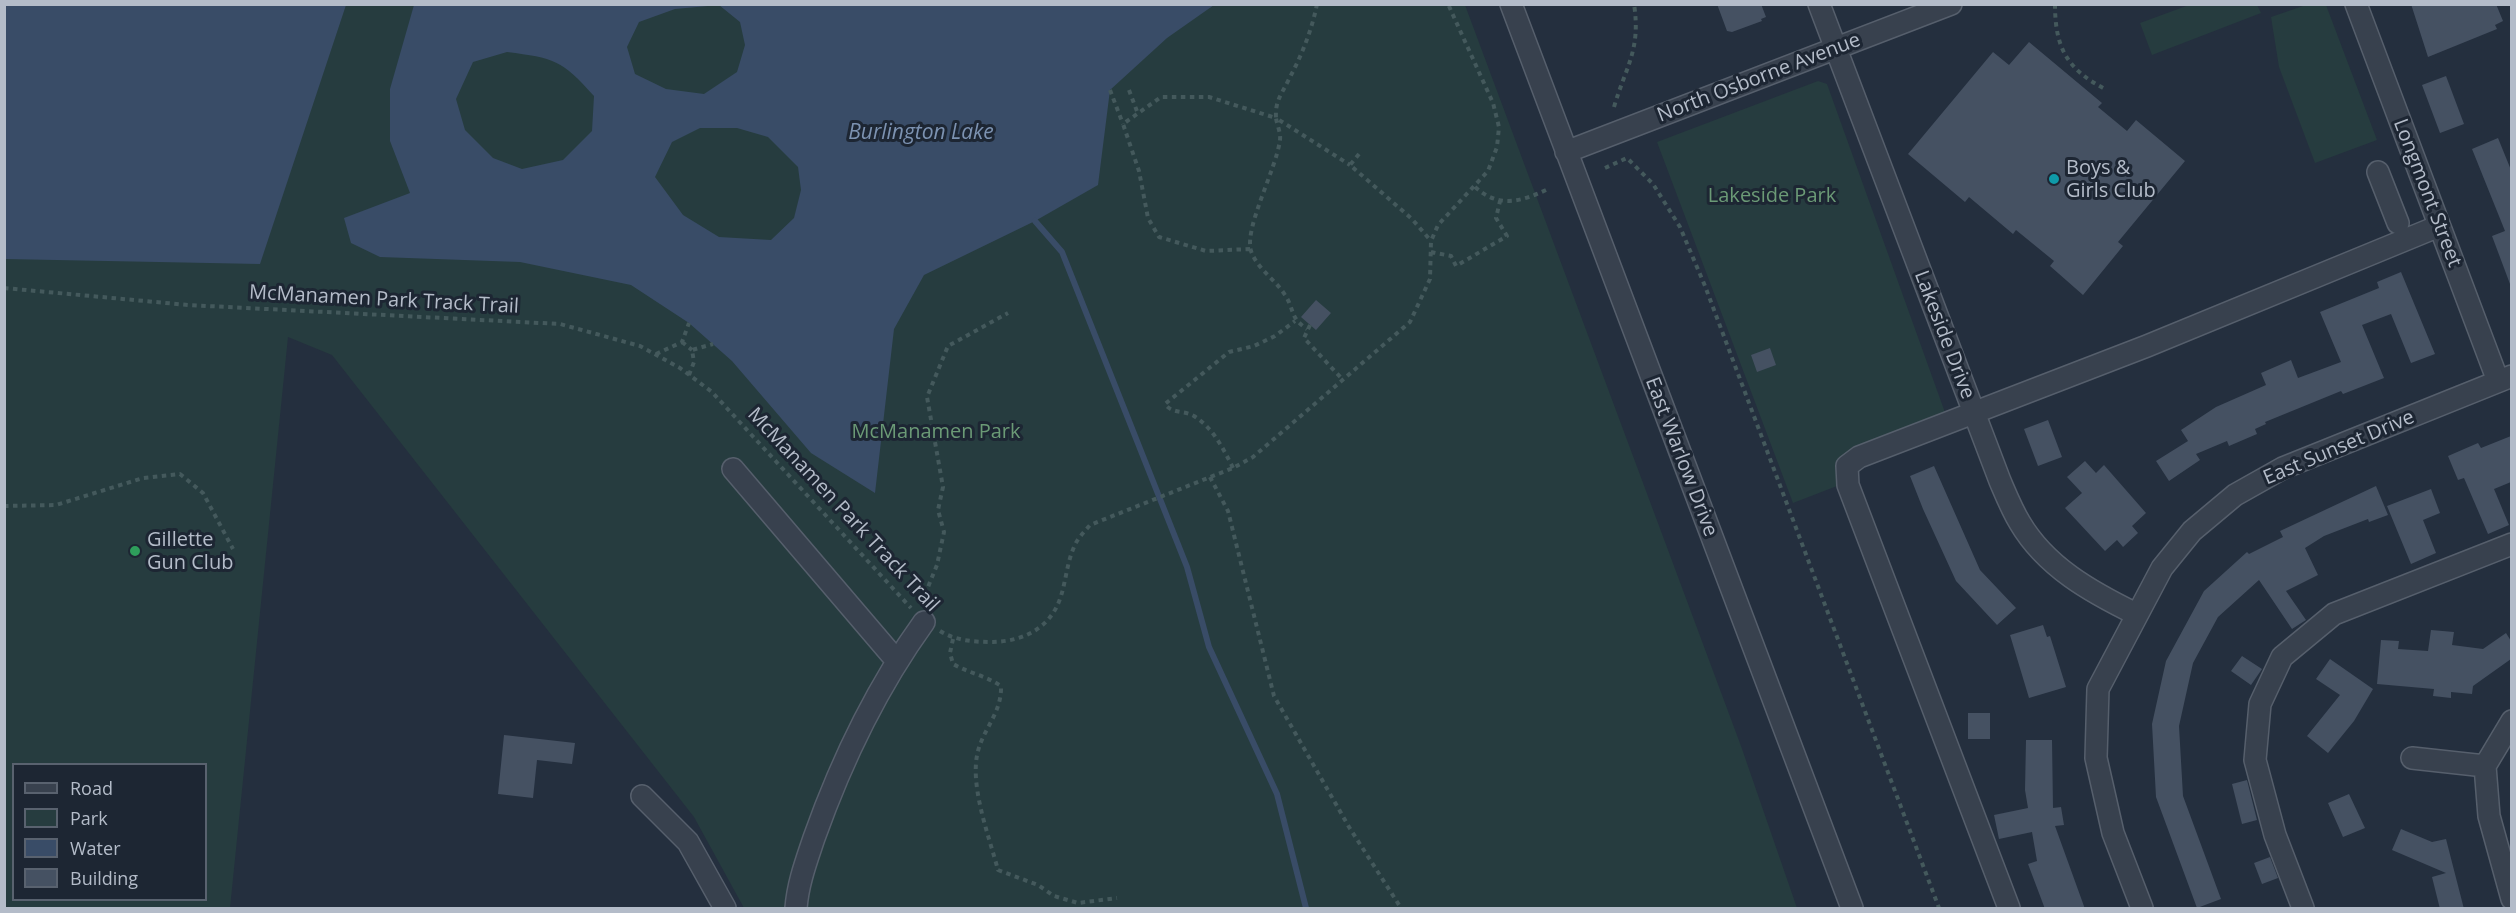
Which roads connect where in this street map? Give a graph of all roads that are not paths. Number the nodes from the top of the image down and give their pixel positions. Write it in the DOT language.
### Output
graph roads {
  1 [pos="1511,4"];
  2 [pos="1819,4"];
  3 [pos="1951,4"];
  4 [pos="2356,4"];
  5 [pos="1836,49"];
  6 [pos="1566,152"];
  7 [pos="2378,172"];
  8 [pos="2398,223"];
  9 [pos="2439,226"];
  10 [pos="2505,379"];
  11 [pos="1974,414"];
  12 [pos="733,469"];
  13 [pos="2511,544"];
  14 [pos="2136,614"];
  15 [pos="924,622"];
  16 [pos="896,660"];
  17 [pos="2511,721"];
  18 [pos="2412,758"];
  19 [pos="2485,766"];
  20 [pos="642,796"];
  21 [pos="2511,899"];
  22 [pos="725,909"];
  23 [pos="796,909"];
  24 [pos="1852,909"];
  25 [pos="2009,909"];
  26 [pos="2142,909"];
  27 [pos="2303,909"];
  1 -- 6 [label="street, East Warlow Drive"];
  2 -- 5 [label="street, Lakeside Drive"];
  3 -- 5 [label="street, North Osborne Avenue"];
  4 -- 9 [label="street, Longmont Street"];
  5 -- 6 [label="street, North Osborne Avenue"];
  5 -- 11 [label="street, Lakeside Drive"];
  6 -- 24 [label="street, East Warlow Drive"];
  7 -- 8 [label="street"];
  9 -- 10 [label="street, Longmont Street"];
  9 -- 11 [label="street"];
  10 -- 14 [label="street, East Sunset Drive"];
  11 -- 14 [label="street, Lakeside Drive"];
  11 -- 25 [label="street"];
  12 -- 16 [label="street"];
  13 -- 27 [label="street"];
  14 -- 26 [label="street, East Sunset Drive"];
  15 -- 16 [label="street"];
  16 -- 23 [label="street"];
  17 -- 19 [label="street"];
  18 -- 19 [label="street"];
  19 -- 21 [label="street"];
  20 -- 22 [label="street"];
}
